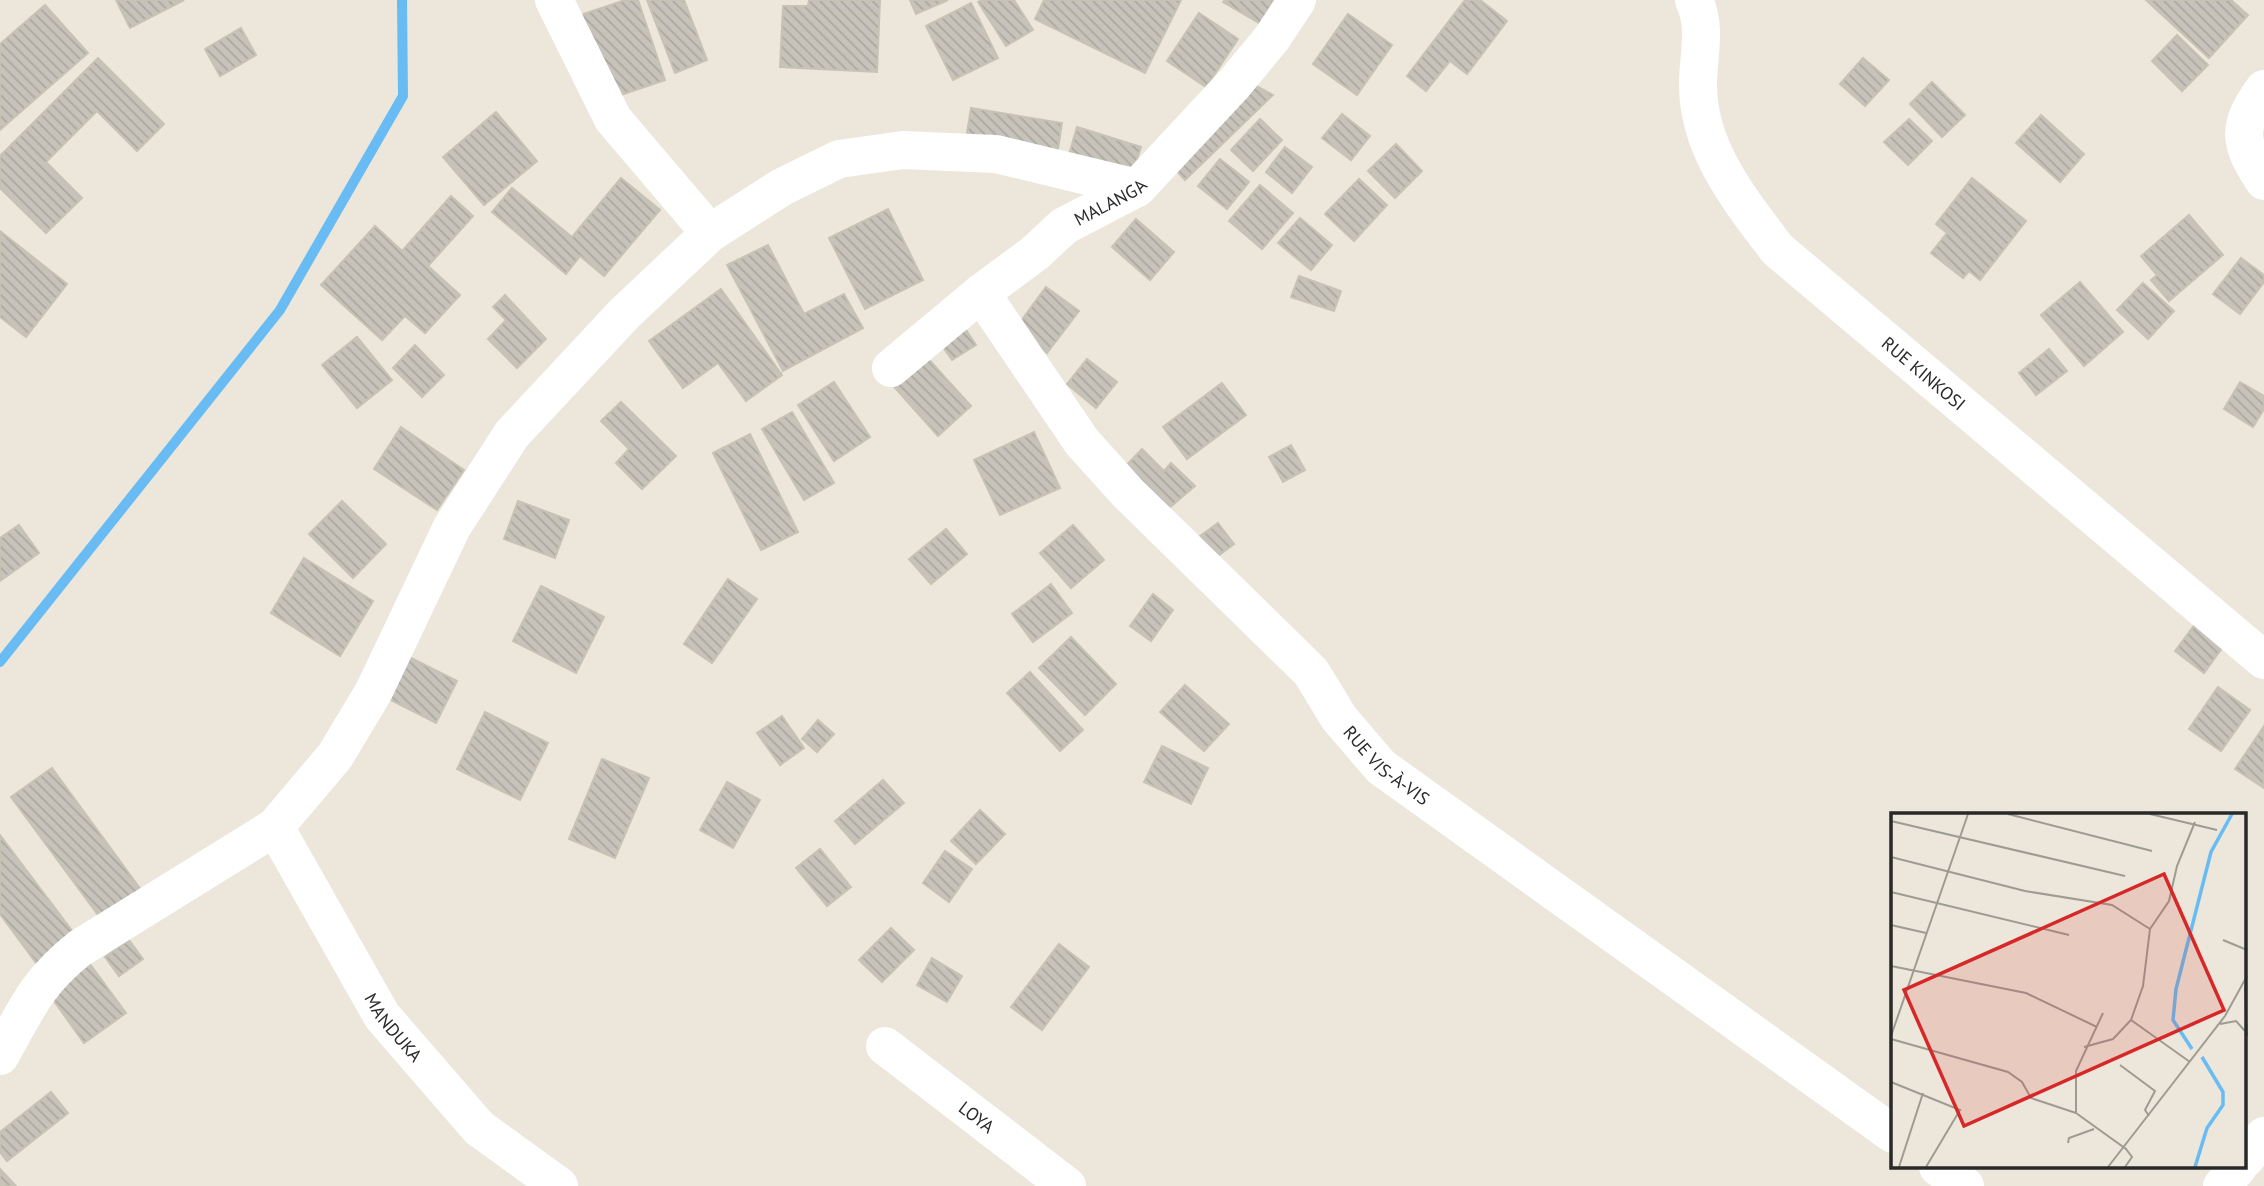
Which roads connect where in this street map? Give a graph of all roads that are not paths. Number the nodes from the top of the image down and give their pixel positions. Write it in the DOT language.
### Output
graph roads {
  1 [pos="554,0"];
  2 [pos="1297,0"];
  3 [pos="1698,9"];
  4 [pos="2264,89"];
  5 [pos="2264,181"];
  6 [pos="1137,188"];
  7 [pos="710,233"];
  8 [pos="981,293"];
  9 [pos="891,368"];
  10 [pos="2264,660"];
  11 [pos="275,827"];
  12 [pos="885,1046"];
  13 [pos="0,1056"];
  14 [pos="1891,1134"];
  15 [pos="2264,1136"];
  16 [pos="2246,1158"];
  17 [pos="1939,1168"];
  18 [pos="2237,1168"];
  19 [pos="559,1186"];
  20 [pos="1067,1186"];
  21 [pos="1965,1186"];
  22 [pos="2222,1186"];
  1 -- 7 [label="street"];
  2 -- 6 [label="street, MALANGA"];
  3 -- 10 [label="street, RUE KINKOSI"];
  4 -- 5 [label="street"];
  6 -- 7 [label="street"];
  6 -- 8 [label="street, MALANGA"];
  7 -- 11 [label="street"];
  8 -- 9 [label="street, MALANGA"];
  8 -- 14 [label="street, RUE VIS-À-VIS"];
  11 -- 13 [label="street"];
  11 -- 19 [label="street, MANDUKA"];
  12 -- 20 [label="street, LOYA"];
  15 -- 16 [label="street"];
  17 -- 21 [label="street"];
  18 -- 22 [label="street"];
}
